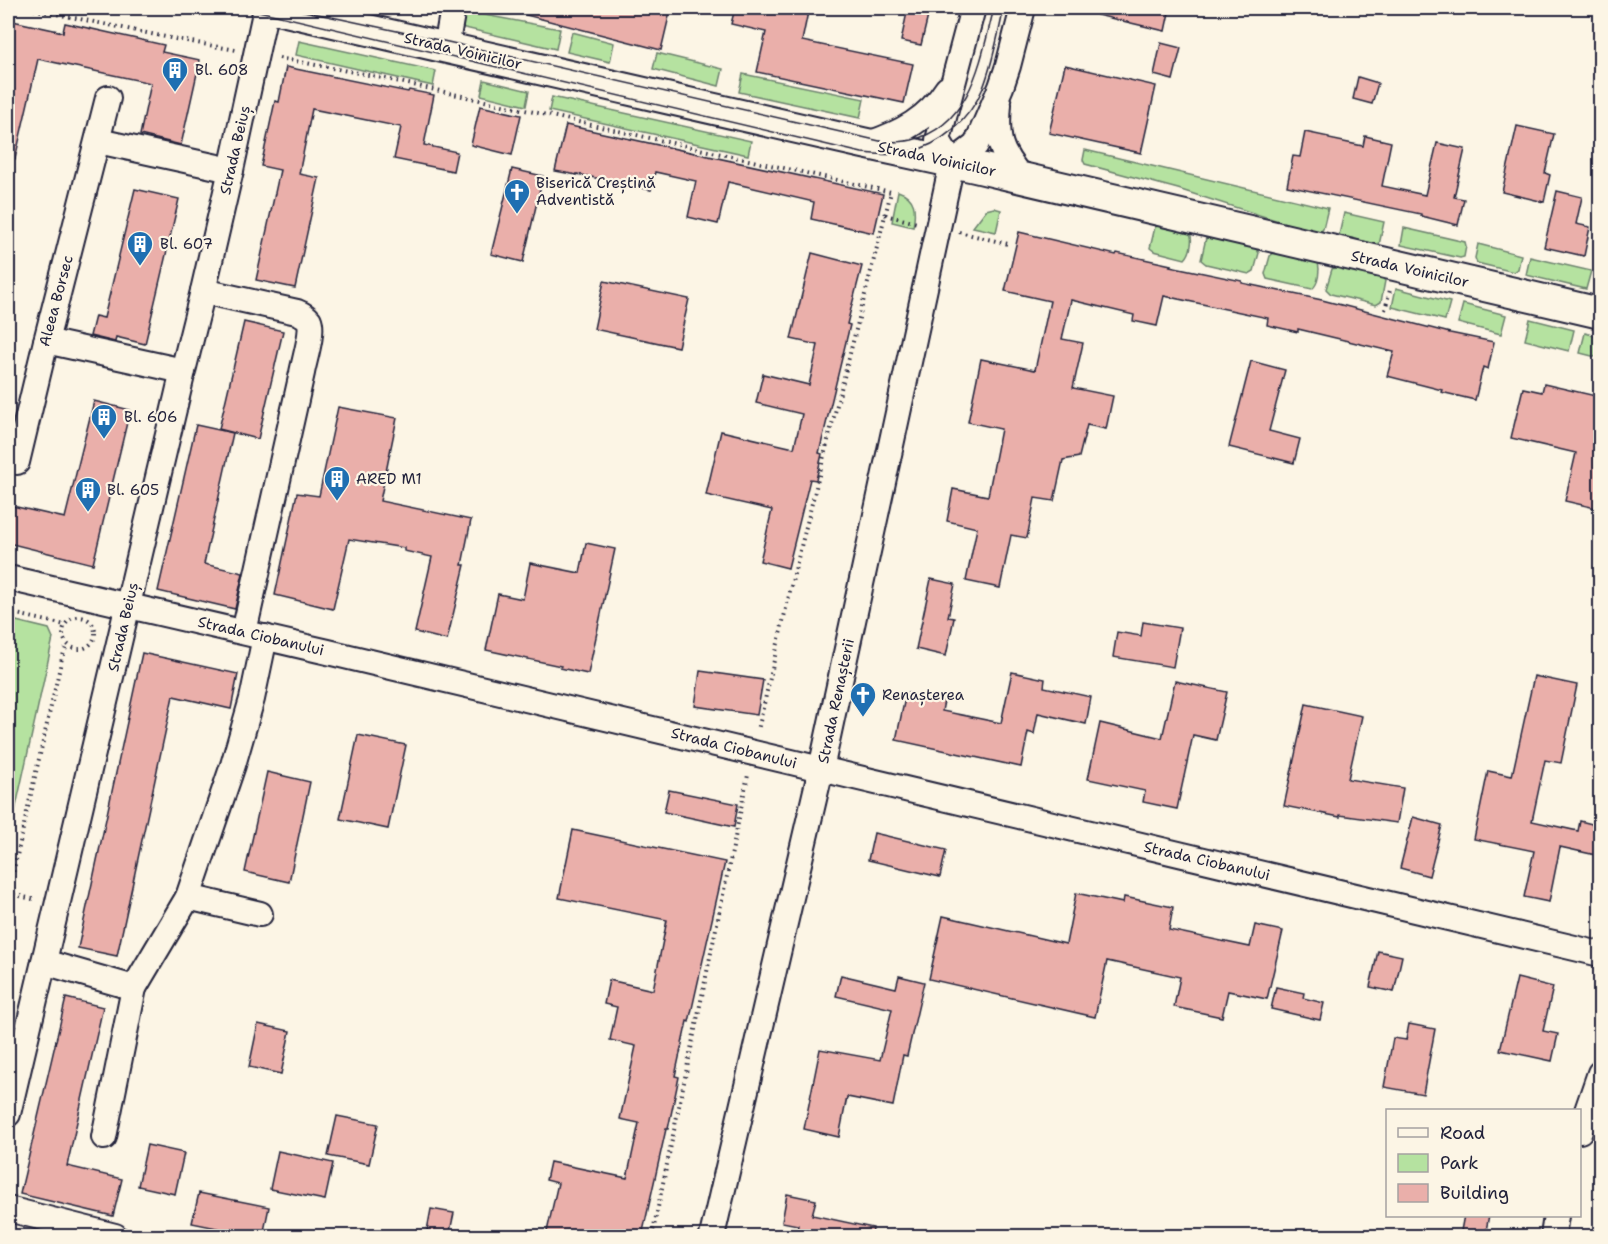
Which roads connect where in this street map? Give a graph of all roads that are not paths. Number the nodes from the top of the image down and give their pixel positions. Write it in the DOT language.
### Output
graph roads {
  1 [pos="266,8"];
  2 [pos="272,8"];
  3 [pos="453,8"];
  4 [pos="973,8"];
  5 [pos="1023,8"];
  6 [pos="341,15"];
  7 [pos="446,48"];
  8 [pos="957,71"];
  9 [pos="1001,87"];
  10 [pos="108,98"];
  11 [pos="98,141"];
  12 [pos="868,144"];
  13 [pos="952,163"];
  14 [pos="231,170"];
  15 [pos="1022,178"];
  16 [pos="203,291"];
  17 [pos="1600,313"];
  18 [pos="46,341"];
  19 [pos="183,370"];
  20 [pos="17,462"];
  21 [pos="8,578"];
  22 [pos="128,605"];
  23 [pos="254,634"];
  24 [pos="821,769"];
  25 [pos="188,897"];
  26 [pos="260,914"];
  27 [pos="1600,954"];
  28 [pos="44,962"];
  29 [pos="134,988"];
  30 [pos="1600,1073"];
  31 [pos="8,1114"];
  32 [pos="1581,1128"];
  33 [pos="104,1137"];
  34 [pos="8,1209"];
  35 [pos="1556,1217"];
  36 [pos="116,1236"];
  37 [pos="712,1236"];
  38 [pos="1553,1236"];
  1 -- 14 [label="street, Strada Beiuș"];
  2 -- 6 [label="main road, Strada Voinicilor"];
  3 -- 7 [label="street"];
  4 -- 8 [label="street"];
  5 -- 9 [label="street"];
  6 -- 7 [label="main road, Strada Voinicilor"];
  7 -- 12 [label="main road, Strada Voinicilor"];
  8 -- 12 [label="street"];
  8 -- 13 [label="street"];
  9 -- 13 [label="street"];
  9 -- 15 [label="street"];
  10 -- 11 [label="street, Aleea Borsec"];
  11 -- 14 [label="street"];
  11 -- 18 [label="street, Aleea Borsec"];
  12 -- 13 [label="main road, Strada Voinicilor"];
  13 -- 15 [label="main road, Strada Voinicilor"];
  13 -- 24 [label="street, Strada Renașterii"];
  14 -- 16 [label="street, Strada Beiuș"];
  15 -- 17 [label="main road, Strada Voinicilor"];
  16 -- 19 [label="street, Strada Beiuș"];
  16 -- 23 [label="street"];
  18 -- 19 [label="street"];
  18 -- 20 [label="street, Aleea Borsec"];
  19 -- 22 [label="street, Strada Beiuș"];
  21 -- 22 [label="street, Strada Ciobanului"];
  22 -- 23 [label="street, Strada Ciobanului"];
  22 -- 28 [label="street, Strada Beiuș"];
  23 -- 24 [label="street, Strada Ciobanului"];
  23 -- 25 [label="street"];
  24 -- 27 [label="street, Strada Ciobanului"];
  24 -- 37 [label="street, Strada Renașterii"];
  25 -- 26 [label="street"];
  25 -- 29 [label="street"];
  28 -- 29 [label="street"];
  28 -- 31 [label="street, Strada Beiuș"];
  29 -- 33 [label="street"];
  30 -- 32 [label="street"];
  34 -- 36 [label="street"];
  35 -- 38 [label="street"];
}
